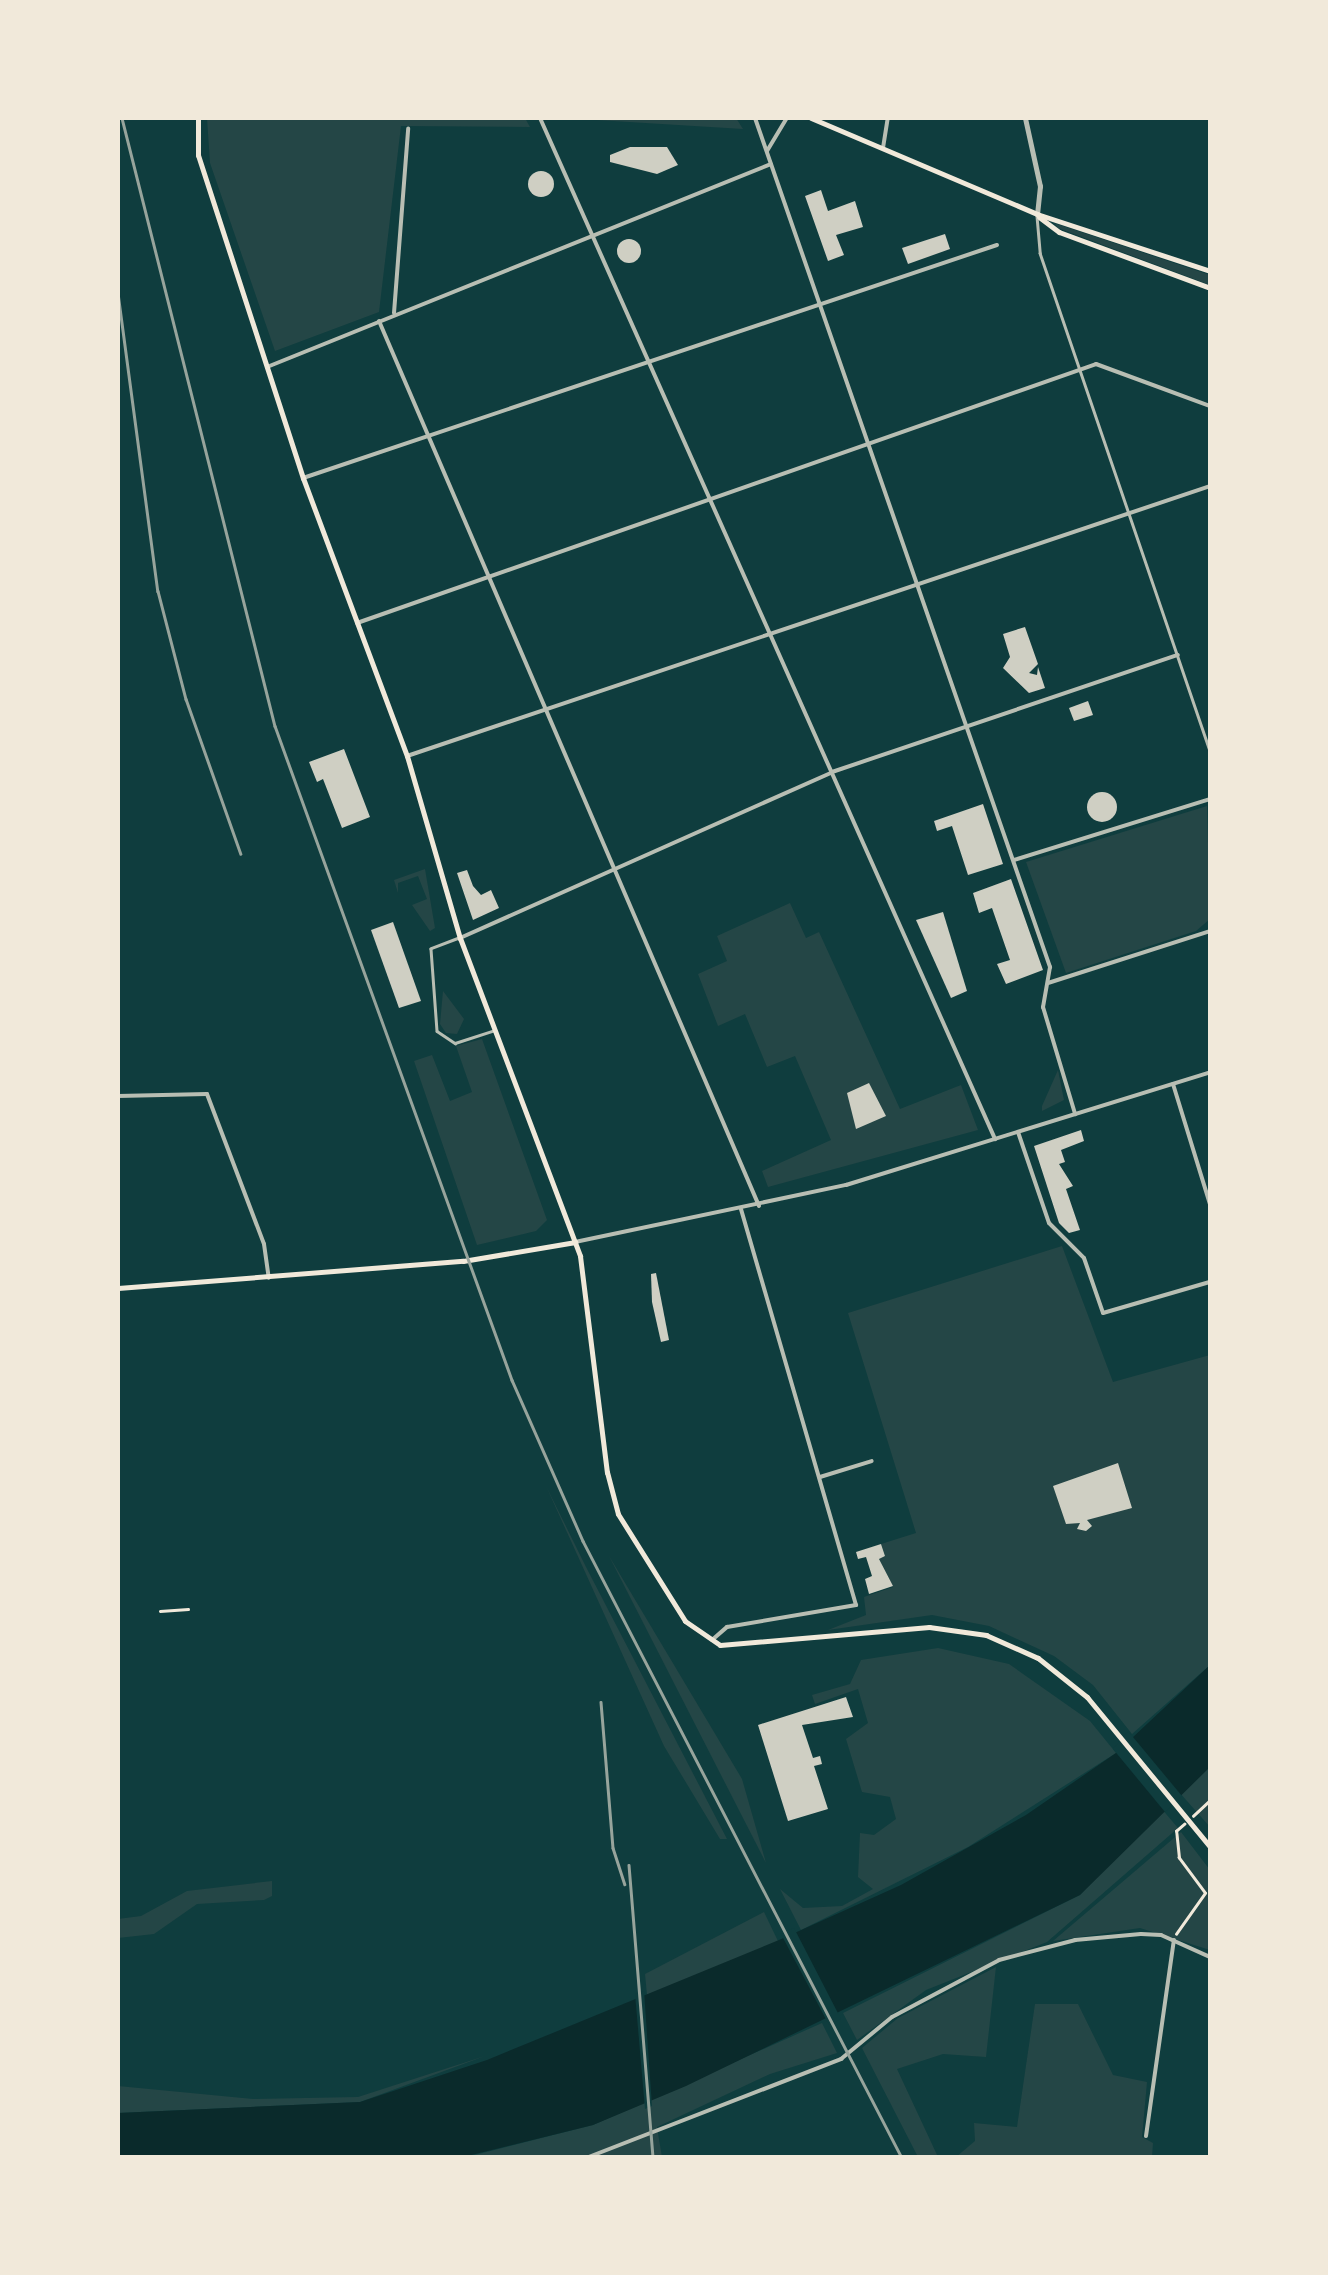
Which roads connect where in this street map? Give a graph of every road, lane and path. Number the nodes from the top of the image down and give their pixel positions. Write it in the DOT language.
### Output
graph roads {
  1 [pos="198,118"];
  2 [pos="755,118"];
  3 [pos="787,118"];
  4 [pos="811,118"];
  5 [pos="888,118"];
  6 [pos="1024,118"];
  7 [pos="542,119"];
  8 [pos="408,129"];
  9 [pos="883,148"];
  10 [pos="767,151"];
  11 [pos="771,164"];
  12 [pos="1037,214"];
  13 [pos="593,235"];
  14 [pos="997,245"];
  15 [pos="1210,271"];
  16 [pos="1210,288"];
  17 [pos="822,304"];
  18 [pos="394,314"];
  19 [pos="380,320"];
  20 [pos="648,360"];
  21 [pos="267,366"];
  22 [pos="1082,368"];
  23 [pos="1210,406"];
  24 [pos="427,434"];
  25 [pos="870,442"];
  26 [pos="303,478"];
  27 [pos="1210,486"];
  28 [pos="710,498"];
  29 [pos="1133,513"];
  30 [pos="490,575"];
  31 [pos="920,584"];
  32 [pos="356,623"];
  33 [pos="768,633"];
  34 [pos="1178,655"];
  35 [pos="549,708"];
  36 [pos="969,726"];
  37 [pos="1210,751"];
  38 [pos="407,756"];
  39 [pos="832,772"];
  40 [pos="1210,799"];
  41 [pos="1014,860"];
  42 [pos="619,869"];
  43 [pos="1210,931"];
  44 [pos="460,938"];
  45 [pos="1048,983"];
  46 [pos="496,1030"];
  47 [pos="1210,1072"];
  48 [pos="1173,1084"];
  49 [pos="118,1096"];
  50 [pos="1074,1114"];
  51 [pos="1018,1132"];
  52 [pos="995,1139"];
  53 [pos="1210,1204"];
  54 [pos="759,1206"];
  55 [pos="741,1210"];
  56 [pos="575,1242"];
  57 [pos="270,1278"];
  58 [pos="1210,1282"];
  59 [pos="118,1288"];
  60 [pos="872,1461"];
  61 [pos="820,1477"];
  62 [pos="188,1609"];
  63 [pos="160,1611"];
  64 [pos="710,1641"];
  65 [pos="1176,1832"];
  66 [pos="1210,1848"];
  67 [pos="1174,1940"];
  68 [pos="1210,1956"];
  69 [pos="1146,2136"];
  70 [pos="586,2158"];
  1 -- 21 [label="main road"];
  2 -- 10 [label="street"];
  3 -- 10 [label="street"];
  4 -- 9 [label="main road"];
  5 -- 9 [label="street"];
  6 -- 12 [label="street"];
  7 -- 13 [label="street"];
  8 -- 18 [label="street"];
  9 -- 12 [label="main road"];
  10 -- 11 [label="street"];
  11 -- 13 [label="street"];
  11 -- 17 [label="street"];
  12 -- 15 [label="main road"];
  12 -- 16 [label="main road"];
  12 -- 22 [label="street"];
  13 -- 18 [label="street"];
  13 -- 20 [label="street"];
  14 -- 17 [label="street"];
  17 -- 20 [label="street"];
  17 -- 25 [label="street"];
  18 -- 19 [label="street"];
  19 -- 21 [label="street"];
  19 -- 24 [label="street"];
  20 -- 24 [label="street"];
  20 -- 28 [label="street"];
  21 -- 26 [label="main road"];
  22 -- 23 [label="street"];
  22 -- 25 [label="street"];
  22 -- 29 [label="street"];
  24 -- 26 [label="street"];
  24 -- 30 [label="street"];
  25 -- 28 [label="street"];
  25 -- 31 [label="street"];
  26 -- 32 [label="main road"];
  27 -- 29 [label="street"];
  28 -- 30 [label="street"];
  28 -- 33 [label="street"];
  29 -- 31 [label="street"];
  29 -- 34 [label="street"];
  30 -- 32 [label="street"];
  30 -- 35 [label="street"];
  31 -- 33 [label="street"];
  31 -- 36 [label="street"];
  32 -- 38 [label="main road"];
  33 -- 35 [label="street"];
  33 -- 39 [label="street"];
  34 -- 36 [label="street"];
  34 -- 37 [label="street"];
  35 -- 38 [label="street"];
  35 -- 42 [label="street"];
  36 -- 39 [label="street"];
  36 -- 41 [label="street"];
  38 -- 44 [label="main road"];
  39 -- 42 [label="street"];
  39 -- 52 [label="street"];
  40 -- 41 [label="street"];
  41 -- 45 [label="street"];
  42 -- 44 [label="street"];
  42 -- 54 [label="street"];
  43 -- 45 [label="street"];
  44 -- 46 [label="main road"];
  44 -- 46 [label="street"];
  45 -- 50 [label="street"];
  46 -- 56 [label="main road"];
  47 -- 48 [label="street"];
  48 -- 50 [label="street"];
  48 -- 53 [label="street"];
  49 -- 57 [label="street"];
  50 -- 51 [label="street"];
  51 -- 52 [label="street"];
  51 -- 58 [label="street"];
  52 -- 54 [label="street"];
  54 -- 55 [label="street"];
  55 -- 56 [label="street"];
  55 -- 61 [label="street"];
  56 -- 57 [label="main road"];
  56 -- 64 [label="main road"];
  57 -- 59 [label="main road"];
  60 -- 61 [label="street"];
  61 -- 64 [label="street"];
  62 -- 63 [label="path"];
  64 -- 66 [label="main road"];
  65 -- 67 [label="path"];
  67 -- 68 [label="street"];
  67 -- 69 [label="street"];
  67 -- 70 [label="street"];
}
